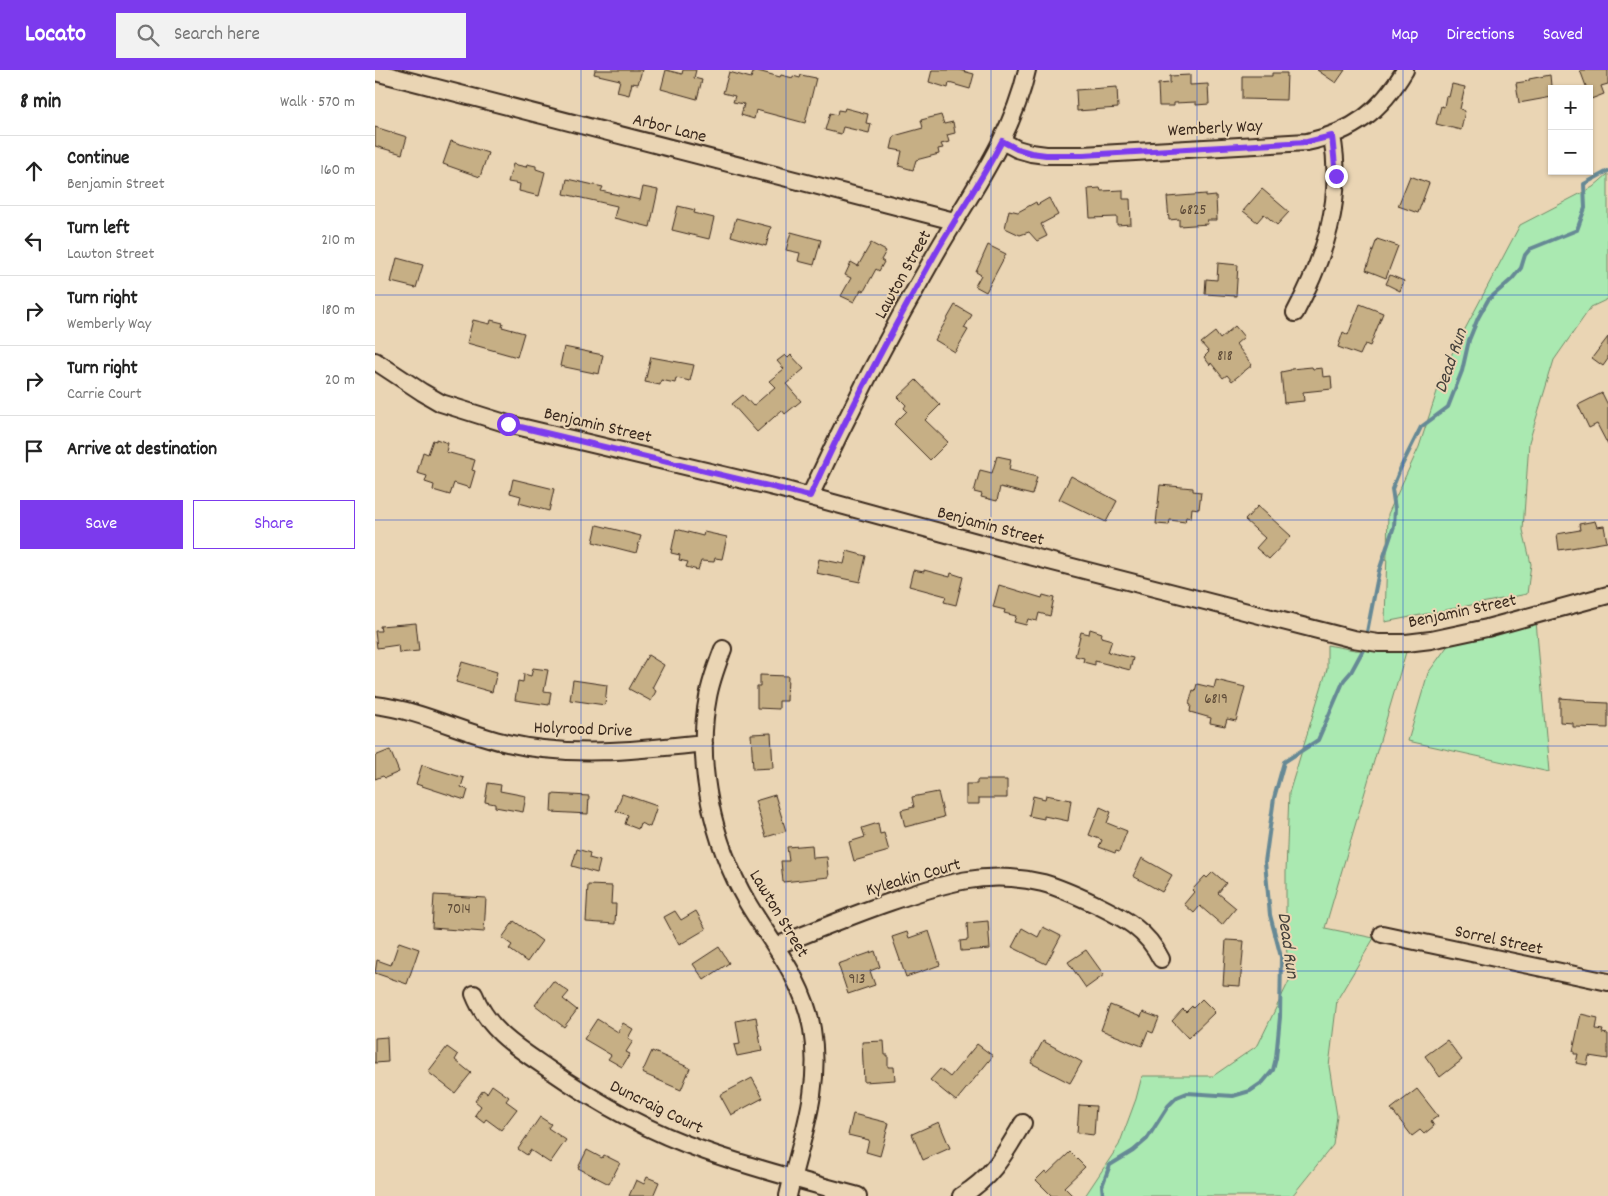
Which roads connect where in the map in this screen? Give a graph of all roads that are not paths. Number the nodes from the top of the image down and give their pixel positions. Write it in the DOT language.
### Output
graph roads {
  1 [pos="1027,70"];
  2 [pos="1405,70"];
  3 [pos="375,72"];
  4 [pos="1332,136"];
  5 [pos="1002,141"];
  6 [pos="955,221"];
  7 [pos="1295,313"];
  8 [pos="375,361"];
  9 [pos="810,496"];
  10 [pos="1608,595"];
  11 [pos="723,649"];
  12 [pos="375,705"];
  13 [pos="704,743"];
  14 [pos="1382,934"];
  15 [pos="776,946"];
  16 [pos="1161,959"];
  17 [pos="1608,982"];
  18 [pos="474,994"];
  19 [pos="1023,1123"];
  20 [pos="792,1178"];
  21 [pos="788,1196"];
  22 [pos="858,1196"];
  23 [pos="961,1196"];
  1 -- 5 [label="street, Lawton Street"];
  2 -- 4 [label="street, Wemberly Way"];
  3 -- 6 [label="street, Arbor Lane"];
  4 -- 5 [label="street, Wemberly Way"];
  4 -- 7 [label="street"];
  5 -- 6 [label="street, Lawton Street"];
  6 -- 9 [label="street, Lawton Street"];
  8 -- 9 [label="street, Benjamin Street"];
  9 -- 10 [label="street, Benjamin Street"];
  11 -- 13 [label="street, Lawton Street"];
  12 -- 13 [label="street, Holyrood Drive"];
  13 -- 15 [label="street, Lawton Street"];
  14 -- 17 [label="street, Sorrel Street"];
  15 -- 16 [label="street, Kyleakin Court"];
  15 -- 20 [label="street, Lawton Street"];
  18 -- 20 [label="street, Duncraig Court"];
  19 -- 23 [label="street"];
  20 -- 21 [label="street, Lawton Street"];
  20 -- 22 [label="street, Duncraig Court"];
}
